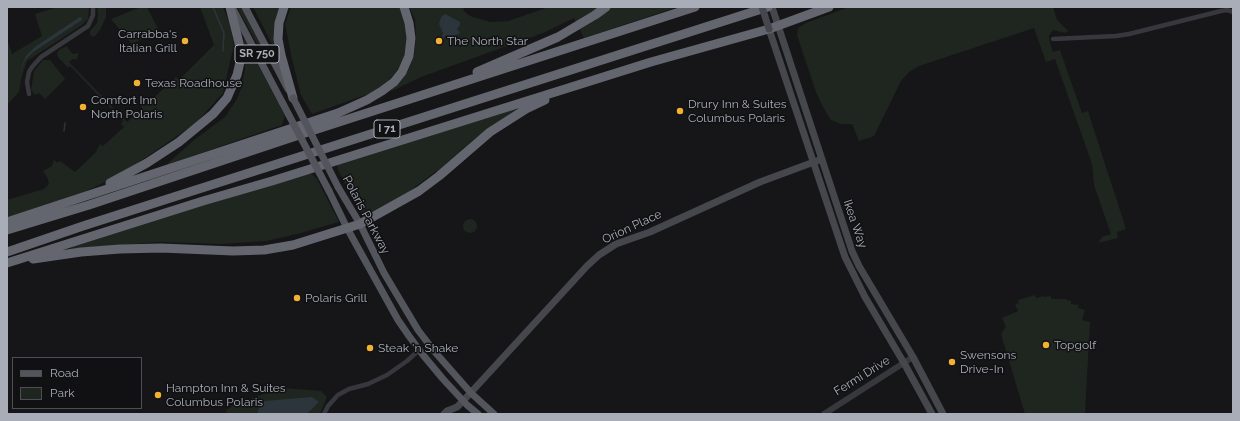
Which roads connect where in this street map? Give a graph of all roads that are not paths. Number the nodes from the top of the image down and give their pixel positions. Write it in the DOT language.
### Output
graph roads {
  1 [pos="92,7"];
  2 [pos="231,7"];
  3 [pos="245,7"];
  4 [pos="284,7"];
  5 [pos="404,7"];
  6 [pos="606,7"];
  7 [pos="695,7"];
  8 [pos="762,7"];
  9 [pos="768,7"];
  10 [pos="772,7"];
  11 [pos="829,7"];
  12 [pos="1233,12"];
  13 [pos="778,26"];
  14 [pos="769,29"];
  15 [pos="1053,39"];
  16 [pos="580,84"];
  17 [pos="433,91"];
  18 [pos="29,94"];
  19 [pos="292,98"];
  20 [pos="822,159"];
  21 [pos="812,162"];
  22 [pos="60,204"];
  23 [pos="7,222"];
  24 [pos="360,224"];
  25 [pos="347,228"];
  26 [pos="7,230"];
  27 [pos="7,252"];
  28 [pos="9,262"];
  29 [pos="419,350"];
  30 [pos="913,357"];
  31 [pos="904,363"];
  32 [pos="471,393"];
  33 [pos="464,400"];
  34 [pos="455,410"];
  35 [pos="324,414"];
  36 [pos="444,414"];
  37 [pos="478,414"];
  38 [pos="494,414"];
  39 [pos="824,414"];
  40 [pos="932,414"];
  41 [pos="943,414"];
  1 -- 18 [label="street"];
  2 -- 22 [label="highway"];
  2 -- 25 [label="main road, Polaris Parkway / SR 750, bridge"];
  3 -- 19 [label="main road, Polaris Parkway / SR 750"];
  4 -- 19 [label="highway"];
  5 -- 22 [label="highway"];
  6 -- 17 [label="highway"];
  7 -- 17 [label="highway, I 71"];
  8 -- 14 [label="main road, Ikea Way, bridge"];
  9 -- 27 [label="highway, I 71"];
  10 -- 13 [label="main road, Ikea Way"];
  11 -- 13 [label="highway"];
  12 -- 15 [label="street"];
  13 -- 14 [label="highway"];
  13 -- 20 [label="main road, Ikea Way"];
  14 -- 16 [label="highway"];
  14 -- 21 [label="main road, Ikea Way"];
  16 -- 24 [label="highway"];
  16 -- 28 [label="highway"];
  17 -- 26 [label="highway, I 71"];
  19 -- 24 [label="main road, Polaris Parkway / SR 750, bridge"];
  20 -- 21 [label="main road, Orion Place"];
  20 -- 30 [label="main road, Ikea Way"];
  21 -- 31 [label="main road, Ikea Way"];
  21 -- 32 [label="main road, Orion Place"];
  22 -- 23 [label="highway"];
  24 -- 25 [label="highway"];
  24 -- 32 [label="main road, Polaris Parkway"];
  25 -- 28 [label="highway"];
  25 -- 29 [label="main road, Polaris Parkway"];
  29 -- 33 [label="main road, Polaris Parkway"];
  29 -- 35 [label="street"];
  30 -- 31 [label="street, Fermi Drive"];
  30 -- 41 [label="main road, Ikea Way"];
  31 -- 39 [label="street, Fermi Drive"];
  31 -- 40 [label="main road, Ikea Way"];
  32 -- 33 [label="main road, Orion Place"];
  32 -- 38 [label="main road, Polaris Parkway"];
  33 -- 34 [label="main road, Orion Place"];
  33 -- 37 [label="main road, Polaris Parkway"];
  34 -- 36 [label="main road, Orion Place"];
}
